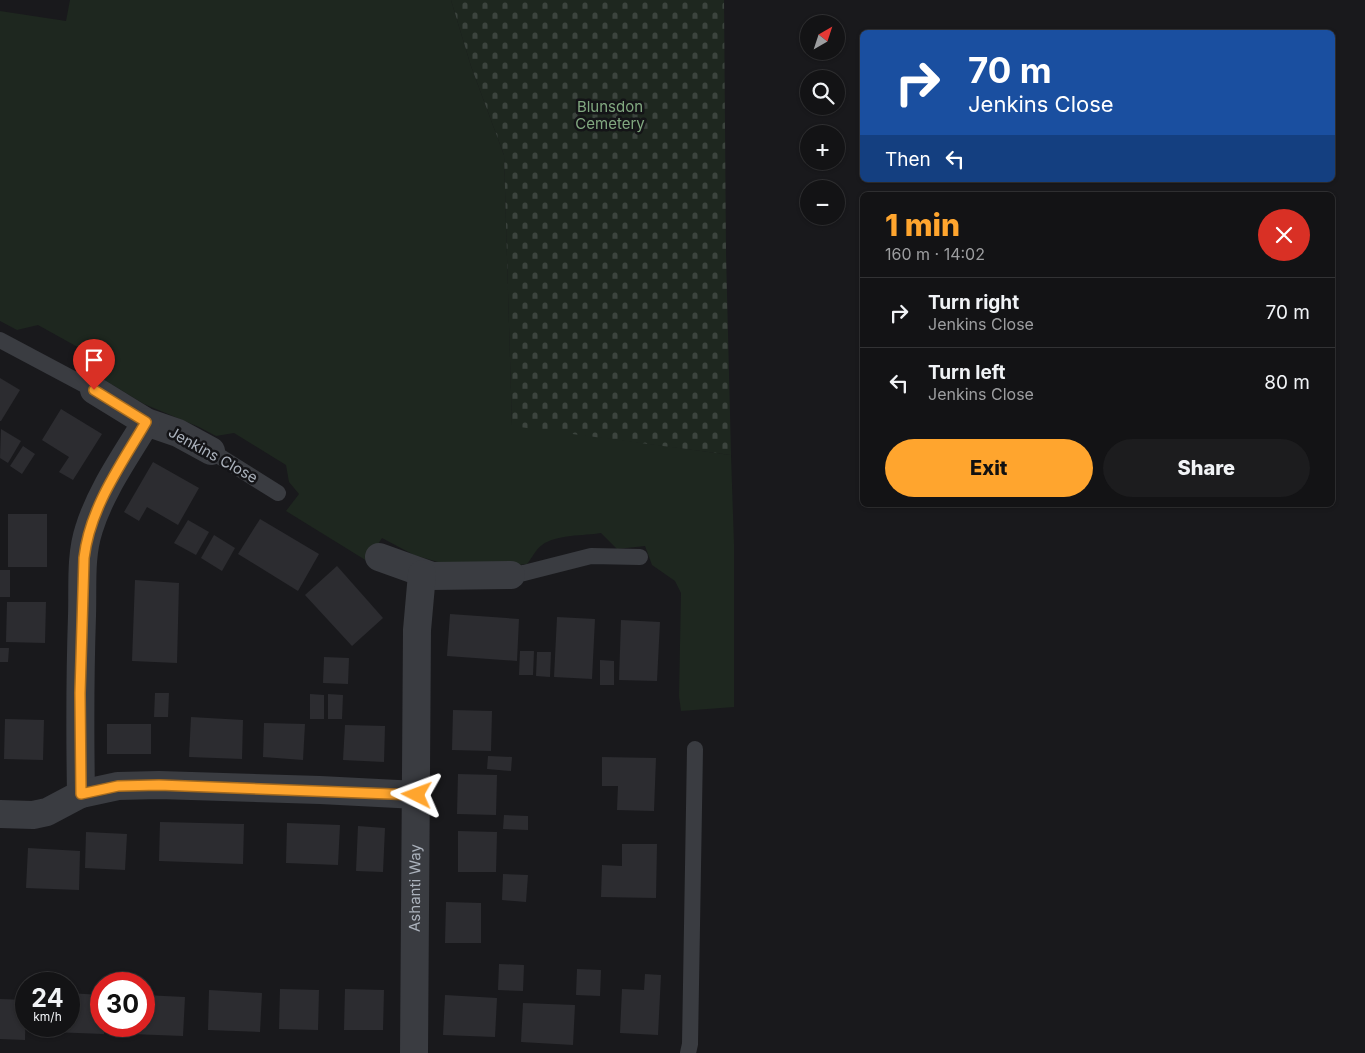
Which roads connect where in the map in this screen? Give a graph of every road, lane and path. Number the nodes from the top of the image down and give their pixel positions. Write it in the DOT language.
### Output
graph roads {
  1 [pos="0,340"];
  2 [pos="94,390"];
  3 [pos="146,422"];
  4 [pos="211,451"];
  5 [pos="278,493"];
  6 [pos="379,557"];
  7 [pos="640,557"];
  8 [pos="422,574"];
  9 [pos="511,574"];
  10 [pos="695,749"];
  11 [pos="81,794"];
  12 [pos="417,795"];
  13 [pos="0,814"];
  14 [pos="414,1053"];
  15 [pos="688,1053"];
  1 -- 2 [label="lane, Jenkins Close"];
  2 -- 3 [label="street, Jenkins Close"];
  3 -- 4 [label="street, Jenkins Close"];
  3 -- 11 [label="street"];
  4 -- 5 [label="lane, Jenkins Close"];
  6 -- 8 [label="street"];
  7 -- 9 [label="lane"];
  8 -- 9 [label="street"];
  8 -- 12 [label="street, Ashanti Way"];
  10 -- 15 [label="lane"];
  11 -- 12 [label="street"];
  11 -- 13 [label="street"];
  12 -- 14 [label="street, Ashanti Way"];
}
